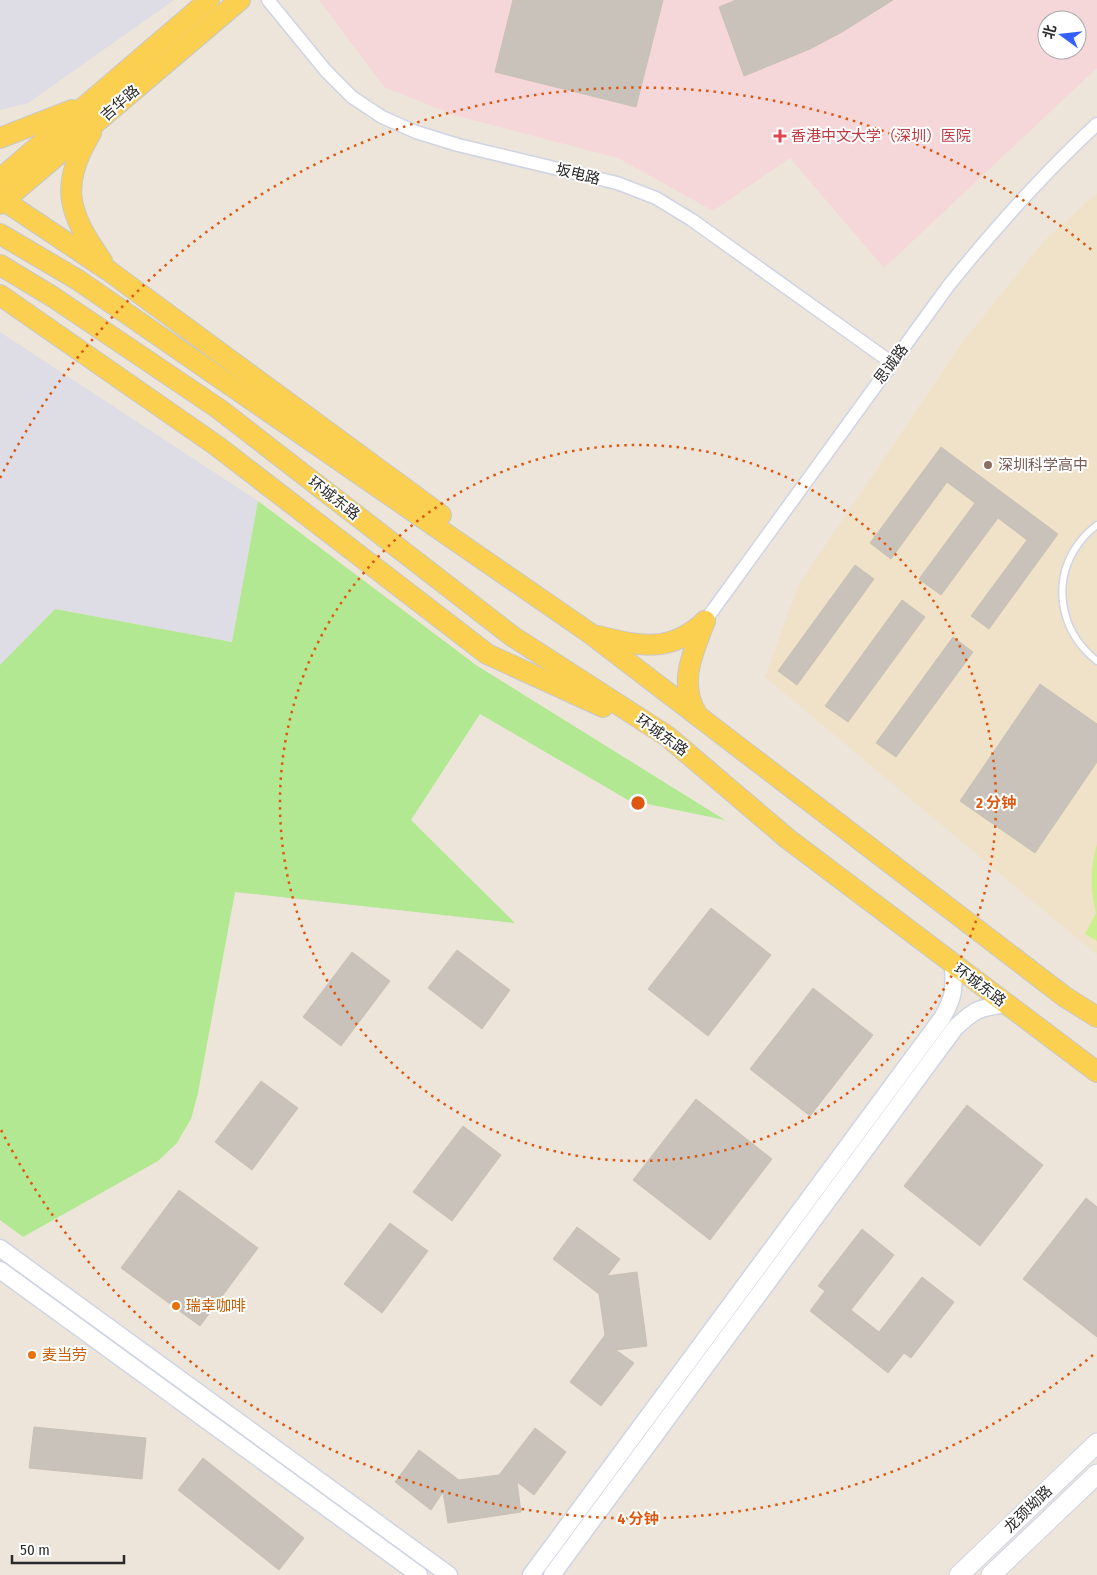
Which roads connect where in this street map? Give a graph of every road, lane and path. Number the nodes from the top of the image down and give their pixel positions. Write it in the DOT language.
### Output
graph roads {
  1 [pos="209,0"];
  2 [pos="240,0"];
  3 [pos="268,0"];
  4 [pos="88,104"];
  5 [pos="96,123"];
  6 [pos="1097,124"];
  7 [pos="0,138"];
  8 [pos="0,179"];
  9 [pos="1,201"];
  10 [pos="0,234"];
  11 [pos="0,265"];
  12 [pos="109,271"];
  13 [pos="0,295"];
  14 [pos="0,304"];
  15 [pos="31,316"];
  16 [pos="892,363"];
  17 [pos="1097,525"];
  18 [pos="705,621"];
  19 [pos="591,634"];
  20 [pos="1097,661"];
  21 [pos="700,718"];
  22 [pos="667,736"];
  23 [pos="953,965"];
  24 [pos="1005,1004"];
  25 [pos="1097,1017"];
  26 [pos="1097,1072"];
  27 [pos="0,1248"];
  28 [pos="0,1270"];
  29 [pos="1097,1443"];
  30 [pos="1097,1474"];
  31 [pos="419,1575"];
  32 [pos="448,1575"];
  33 [pos="531,1575"];
  34 [pos="552,1575"];
  35 [pos="960,1575"];
  36 [pos="991,1575"];
  1 -- 4 [label="main road, 吉华路"];
  2 -- 5 [label="main road, 吉华路"];
  3 -- 16 [label="street, 坂电路"];
  4 -- 7 [label="main road"];
  4 -- 8 [label="main road, 吉华路"];
  5 -- 9 [label="main road, 吉华路"];
  5 -- 12 [label="main road"];
  6 -- 16 [label="street, 思诚路"];
  9 -- 12 [label="main road"];
  10 -- 19 [label="main road, 环城东路"];
  11 -- 22 [label="main road, 环城东路"];
  12 -- 19 [label="main road"];
  13 -- 15 [label="main road"];
  14 -- 15 [label="main road"];
  15 -- 22 [label="main road"];
  16 -- 18 [label="street, 思诚路"];
  17 -- 20 [label="lane"];
  18 -- 19 [label="main road"];
  18 -- 21 [label="main road"];
  19 -- 21 [label="main road, 环城东路"];
  21 -- 25 [label="main road, 环城东路"];
  22 -- 23 [label="main road, 环城东路"];
  23 -- 24 [label="main road, 环城东路"];
  23 -- 33 [label="street"];
  24 -- 26 [label="main road, 环城东路"];
  24 -- 34 [label="street"];
  27 -- 32 [label="street"];
  28 -- 31 [label="street"];
  29 -- 35 [label="main road, 龙颈坳路"];
  30 -- 36 [label="main road, 龙颈坳路"];
}
